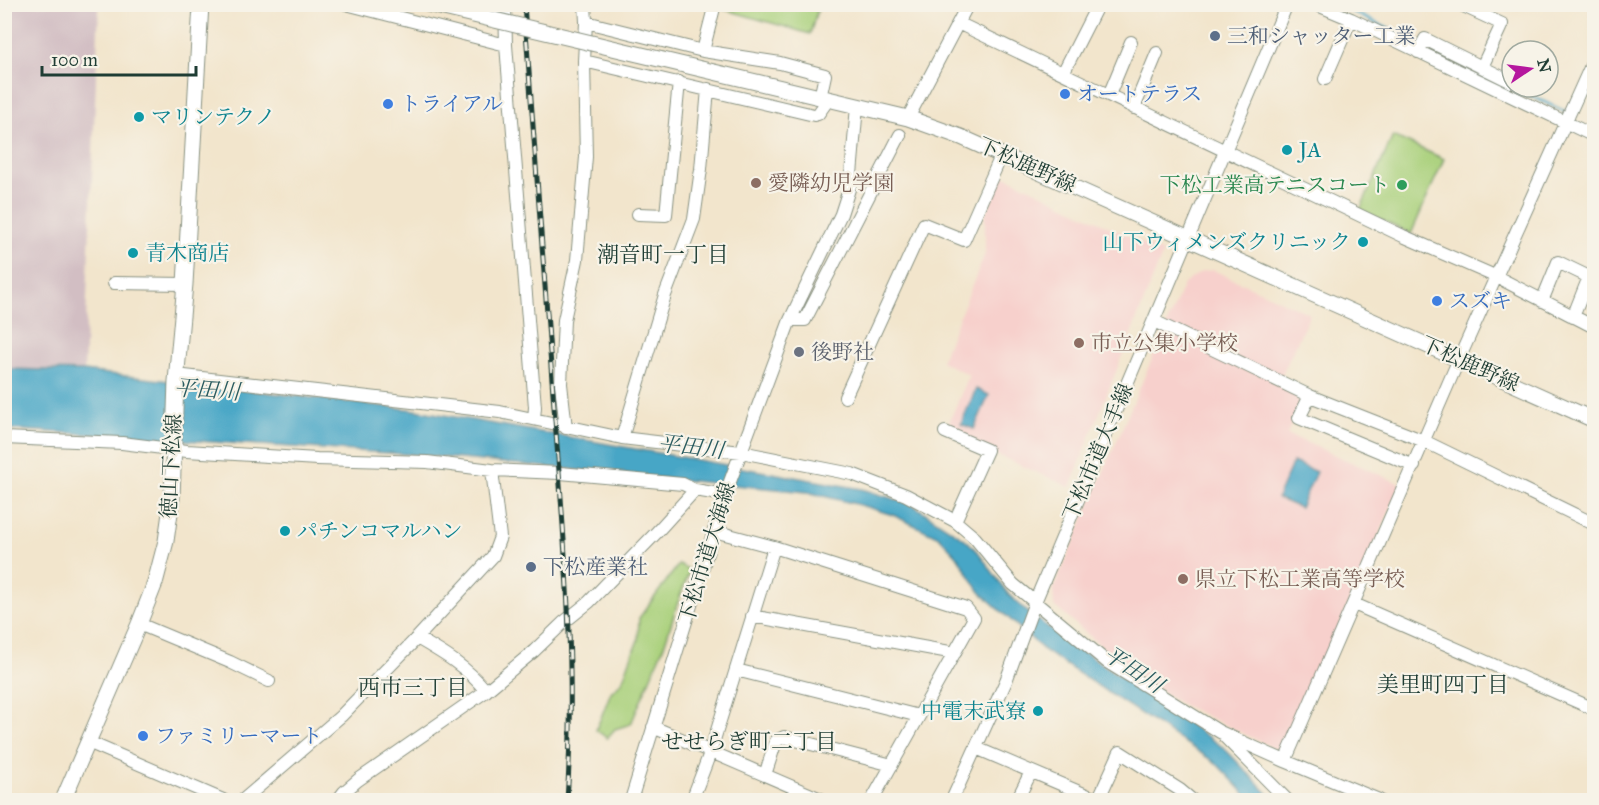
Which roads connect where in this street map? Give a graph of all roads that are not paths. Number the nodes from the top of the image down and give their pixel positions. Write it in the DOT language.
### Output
graph roads {
  1 [pos="201,4"];
  2 [pos="346,4"];
  3 [pos="427,4"];
  4 [pos="505,4"];
  5 [pos="585,4"];
  6 [pos="715,4"];
  7 [pos="968,4"];
  8 [pos="1287,4"];
  9 [pos="1315,4"];
  10 [pos="1459,4"];
  11 [pos="1095,10"];
  12 [pos="1350,19"];
  13 [pos="586,22"];
  14 [pos="958,24"];
  15 [pos="1131,42"];
  16 [pos="506,45"];
  17 [pos="703,51"];
  18 [pos="1157,52"];
  19 [pos="1418,52"];
  20 [pos="1594,59"];
  21 [pos="584,61"];
  22 [pos="1482,67"];
  23 [pos="1063,73"];
  24 [pos="1500,76"];
  25 [pos="1325,79"];
  26 [pos="679,82"];
  27 [pos="708,89"];
  28 [pos="1108,95"];
  29 [pos="824,99"];
  30 [pos="857,106"];
  31 [pos="1134,108"];
  32 [pos="908,118"];
  33 [pos="1566,124"];
  34 [pos="900,135"];
  35 [pos="1594,136"];
  36 [pos="1226,151"];
  37 [pos="1002,154"];
  38 [pos="846,198"];
  39 [pos="863,206"];
  40 [pos="638,214"];
  41 [pos="1188,237"];
  42 [pos="1497,277"];
  43 [pos="114,282"];
  44 [pos="185,284"];
  45 [pos="1542,301"];
  46 [pos="1573,317"];
  47 [pos="790,320"];
  48 [pos="1154,321"];
  49 [pos="1594,327"];
  50 [pos="1459,359"];
  51 [pos="176,378"];
  52 [pos="845,396"];
  53 [pos="1310,396"];
  54 [pos="534,419"];
  55 [pos="1594,420"];
  56 [pos="566,428"];
  57 [pos="945,432"];
  58 [pos="4,438"];
  59 [pos="622,438"];
  60 [pos="1424,441"];
  61 [pos="174,447"];
  62 [pos="739,456"];
  63 [pos="1414,466"];
  64 [pos="492,470"];
  65 [pos="695,490"];
  66 [pos="725,495"];
  67 [pos="956,521"];
  68 [pos="1594,524"];
  69 [pos="714,531"];
  70 [pos="774,547"];
  71 [pos="1354,603"];
  72 [pos="1033,607"];
  73 [pos="752,616"];
  74 [pos="139,624"];
  75 [pos="417,639"];
  76 [pos="955,653"];
  77 [pos="736,670"];
  78 [pos="269,681"];
  79 [pos="486,691"];
  80 [pos="1594,709"];
  81 [pos="919,716"];
  82 [pos="653,728"];
  83 [pos="1220,732"];
  84 [pos="88,742"];
  85 [pos="976,748"];
  86 [pos="710,753"];
  87 [pos="1284,761"];
  88 [pos="892,765"];
  89 [pos="1031,772"];
  90 [pos="765,775"];
  91 [pos="1084,798"];
  92 [pos="1098,800"];
  93 [pos="63,801"];
  94 [pos="224,801"];
  95 [pos="243,801"];
  96 [pos="338,801"];
  97 [pos="631,801"];
  98 [pos="692,801"];
  99 [pos="823,801"];
  100 [pos="872,801"];
  101 [pos="952,801"];
  102 [pos="1017,801"];
  103 [pos="1192,801"];
  104 [pos="1287,801"];
  105 [pos="1379,801"];
  1 -- 44 [label="main road, 徳山下松線"];
  2 -- 16 [label="street"];
  3 -- 29 [label="main road, 下松鹿野線, bridge"];
  4 -- 16 [label="street"];
  5 -- 13 [label="street"];
  6 -- 17 [label="street"];
  7 -- 14 [label="street"];
  8 -- 36 [label="street, 下松市道大手線"];
  9 -- 12 [label="street"];
  10 -- 22 [label="street"];
  11 -- 23 [label="street"];
  12 -- 19 [label="street"];
  12 -- 25 [label="street"];
  13 -- 17 [label="street"];
  13 -- 21 [label="street"];
  14 -- 23 [label="street"];
  14 -- 32 [label="street"];
  15 -- 28 [label="street"];
  16 -- 54 [label="street"];
  17 -- 29 [label="street"];
  18 -- 31 [label="street"];
  19 -- 22 [label="street"];
  19 -- 33 [label="street"];
  20 -- 33 [label="street"];
  21 -- 26 [label="street"];
  21 -- 56 [label="street"];
  22 -- 24 [label="street"];
  23 -- 28 [label="street"];
  26 -- 27 [label="street"];
  26 -- 40 [label="street"];
  27 -- 29 [label="street"];
  27 -- 59 [label="street"];
  28 -- 31 [label="street"];
  29 -- 30 [label="main road, 下松鹿野線"];
  30 -- 32 [label="main road, 下松鹿野線"];
  30 -- 38 [label="street, 下松市道大海線"];
  31 -- 36 [label="street"];
  32 -- 37 [label="main road, 下松鹿野線"];
  33 -- 35 [label="street"];
  33 -- 42 [label="street"];
  34 -- 39 [label="street"];
  36 -- 41 [label="street, 下松市道大手線"];
  36 -- 42 [label="street"];
  37 -- 41 [label="main road, 下松鹿野線"];
  37 -- 52 [label="street"];
  38 -- 39 [label="street"];
  38 -- 47 [label="street, 下松市道大海線"];
  39 -- 47 [label="street"];
  41 -- 48 [label="street, 下松市道大手線"];
  41 -- 50 [label="main road, 下松鹿野線"];
  42 -- 45 [label="street"];
  42 -- 50 [label="street"];
  43 -- 44 [label="street"];
  44 -- 51 [label="main road, 徳山下松線"];
  45 -- 46 [label="street"];
  45 -- 46 [label="street"];
  46 -- 49 [label="street"];
  47 -- 62 [label="street, 下松市道大海線"];
  48 -- 53 [label="street"];
  48 -- 72 [label="street, 下松市道大手線"];
  50 -- 55 [label="main road, 下松鹿野線"];
  50 -- 60 [label="street"];
  51 -- 54 [label="street"];
  51 -- 61 [label="main road, 徳山下松線"];
  53 -- 60 [label="street"];
  53 -- 63 [label="street"];
  54 -- 56 [label="street"];
  56 -- 59 [label="street"];
  57 -- 67 [label="street"];
  58 -- 61 [label="street"];
  59 -- 62 [label="street"];
  60 -- 63 [label="street"];
  60 -- 68 [label="street"];
  61 -- 64 [label="street"];
  61 -- 74 [label="main road, 徳山下松線"];
  62 -- 66 [label="street, 下松市道大海線"];
  62 -- 67 [label="street"];
  63 -- 71 [label="street"];
  64 -- 65 [label="street"];
  64 -- 75 [label="street"];
  65 -- 66 [label="street"];
  65 -- 79 [label="street, 下松市道大海線"];
  66 -- 69 [label="street, 下松市道大海線"];
  67 -- 72 [label="street"];
  69 -- 70 [label="street"];
  69 -- 82 [label="street, 下松市道大海線"];
  70 -- 73 [label="street"];
  70 -- 76 [label="street"];
  71 -- 80 [label="street"];
  71 -- 87 [label="street"];
  72 -- 83 [label="street"];
  72 -- 85 [label="street, 下松市道大手線"];
  73 -- 76 [label="street"];
  73 -- 77 [label="street"];
  74 -- 78 [label="street"];
  74 -- 84 [label="main road, 徳山下松線"];
  75 -- 79 [label="street"];
  75 -- 95 [label="street"];
  76 -- 81 [label="street"];
  77 -- 81 [label="street"];
  77 -- 86 [label="street"];
  79 -- 96 [label="street, 下松市道大海線"];
  81 -- 88 [label="street"];
  82 -- 86 [label="street"];
  82 -- 97 [label="street, 下松市道大海線"];
  83 -- 87 [label="street"];
  83 -- 104 [label="street"];
  84 -- 93 [label="main road, 徳山下松線"];
  84 -- 94 [label="street"];
  85 -- 89 [label="street"];
  85 -- 101 [label="street, 下松市道大手線"];
  86 -- 90 [label="street"];
  86 -- 98 [label="street"];
  87 -- 105 [label="street"];
  88 -- 90 [label="street"];
  88 -- 100 [label="street"];
  89 -- 91 [label="street"];
  89 -- 102 [label="street"];
  90 -- 99 [label="street"];
  91 -- 92 [label="street"];
  92 -- 103 [label="street"];
}
